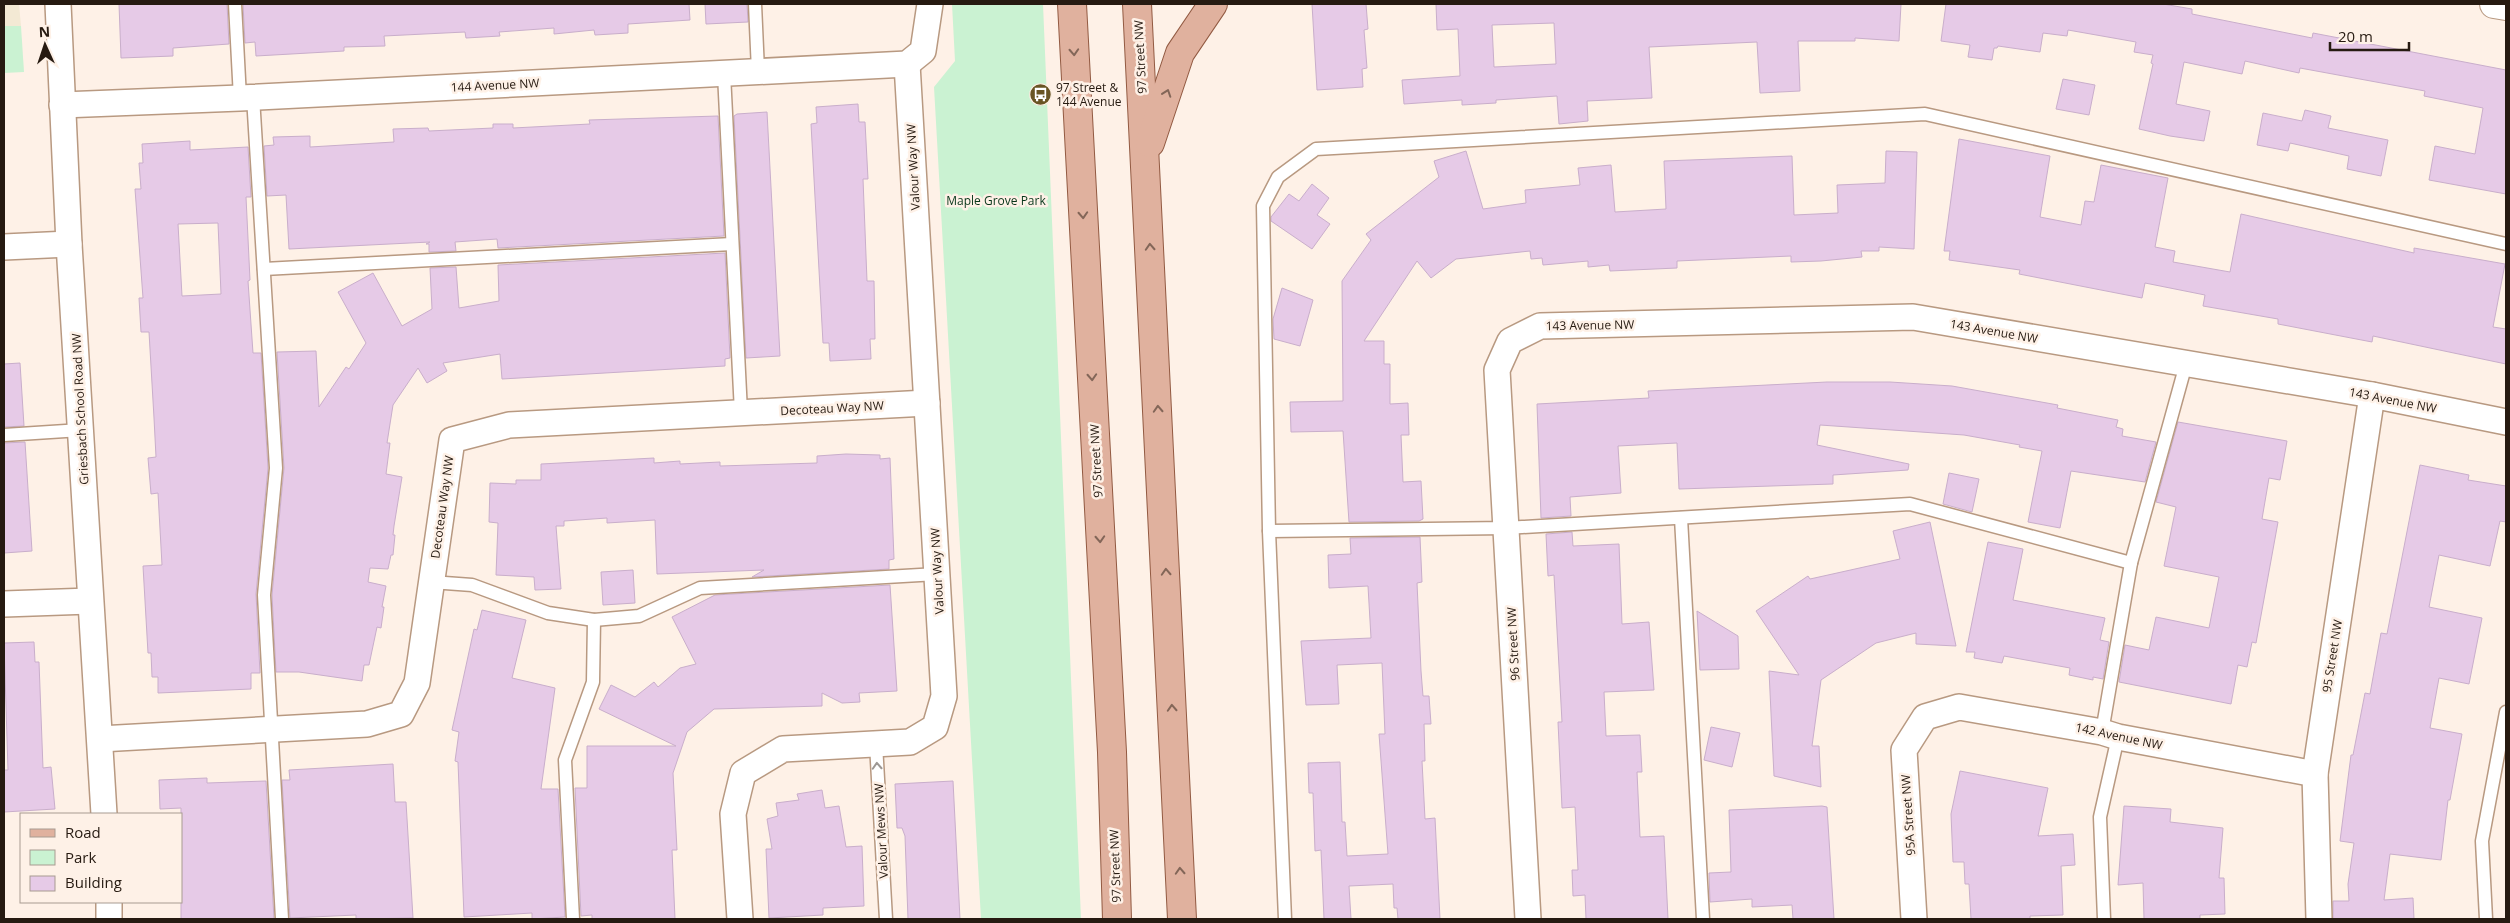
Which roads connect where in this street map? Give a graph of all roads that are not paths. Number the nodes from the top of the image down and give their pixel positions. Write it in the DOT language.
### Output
graph roads {
  1 [pos="58,4"];
  2 [pos="235,4"];
  3 [pos="755,4"];
  4 [pos="930,4"];
  5 [pos="1072,4"];
  6 [pos="1137,4"];
  7 [pos="1213,4"];
  8 [pos="2494,4"];
  9 [pos="2506,6"];
  10 [pos="915,57"];
  11 [pos="758,71"];
  12 [pos="724,74"];
  13 [pos="246,98"];
  14 [pos="62,105"];
  15 [pos="1146,156"];
  16 [pos="69,244"];
  17 [pos="732,244"];
  18 [pos="2506,244"];
  19 [pos="4,247"];
  20 [pos="264,269"];
  21 [pos="2186,364"];
  22 [pos="1497,370"];
  23 [pos="2372,395"];
  24 [pos="927,403"];
  25 [pos="741,412"];
  26 [pos="2506,422"];
  27 [pos="81,430"];
  28 [pos="4,435"];
  29 [pos="1681,518"];
  30 [pos="1506,528"];
  31 [pos="1269,531"];
  32 [pos="2131,563"];
  33 [pos="937,574"];
  34 [pos="431,582"];
  35 [pos="90,601"];
  36 [pos="4,604"];
  37 [pos="594,620"];
  38 [pos="2506,712"];
  39 [pos="1924,718"];
  40 [pos="271,729"];
  41 [pos="2110,734"];
  42 [pos="100,739"];
  43 [pos="876,744"];
  44 [pos="2315,774"];
  45 [pos="104,813"];
  46 [pos="108,903"];
  47 [pos="110,919"];
  48 [pos="282,919"];
  49 [pos="573,919"];
  50 [pos="740,919"];
  51 [pos="886,919"];
  52 [pos="1117,919"];
  53 [pos="1182,919"];
  54 [pos="1285,919"];
  55 [pos="1528,919"];
  56 [pos="1703,919"];
  57 [pos="1914,919"];
  58 [pos="2104,919"];
  59 [pos="2319,919"];
  60 [pos="2486,919"];
  1 -- 14 [label="street, Griesbach School Road NW"];
  2 -- 13 [label="lane"];
  3 -- 11 [label="lane"];
  4 -- 10 [label="street, Valour Way NW"];
  5 -- 52 [label="main road, 97 Street NW, one-way"];
  6 -- 15 [label="main road, 97 Street NW"];
  15 -- 7 [label="main road, one-way"];
  8 -- 9 [label="street"];
  10 -- 11 [label="street, 144 Avenue NW"];
  10 -- 24 [label="street, Valour Way NW"];
  11 -- 12 [label="street, 144 Avenue NW"];
  12 -- 13 [label="street, 144 Avenue NW"];
  12 -- 17 [label="lane"];
  13 -- 14 [label="street, 144 Avenue NW"];
  13 -- 20 [label="lane"];
  14 -- 16 [label="street, Griesbach School Road NW"];
  53 -- 15 [label="main road, 97 Street NW, one-way"];
  16 -- 19 [label="street"];
  16 -- 27 [label="street, Griesbach School Road NW"];
  17 -- 20 [label="lane"];
  17 -- 25 [label="lane"];
  18 -- 31 [label="lane"];
  20 -- 40 [label="lane"];
  21 -- 22 [label="street, 143 Avenue NW"];
  21 -- 23 [label="street, 143 Avenue NW"];
  21 -- 32 [label="lane"];
  22 -- 30 [label="street, 96 Street NW"];
  23 -- 26 [label="street, 143 Avenue NW"];
  23 -- 44 [label="street, 95 Street NW"];
  24 -- 25 [label="street, Decoteau Way NW"];
  24 -- 33 [label="street, Valour Way NW"];
  25 -- 34 [label="street, Decoteau Way NW"];
  27 -- 28 [label="lane"];
  27 -- 35 [label="street, Griesbach School Road NW"];
  29 -- 30 [label="lane"];
  29 -- 32 [label="lane"];
  29 -- 56 [label="lane"];
  30 -- 31 [label="lane"];
  30 -- 55 [label="street, 96 Street NW"];
  31 -- 54 [label="lane"];
  32 -- 41 [label="lane"];
  33 -- 37 [label="lane"];
  33 -- 43 [label="street, Valour Way NW"];
  34 -- 37 [label="lane"];
  34 -- 40 [label="street, Decoteau Way NW"];
  35 -- 36 [label="street"];
  35 -- 42 [label="street, Griesbach School Road NW"];
  37 -- 49 [label="lane"];
  38 -- 60 [label="lane"];
  39 -- 41 [label="street, 142 Avenue NW"];
  39 -- 57 [label="street, 95A Street NW"];
  40 -- 42 [label="street, Decoteau Way NW"];
  40 -- 48 [label="lane"];
  41 -- 44 [label="street, 142 Avenue NW"];
  41 -- 58 [label="lane"];
  42 -- 45 [label="street, Griesbach School Road NW"];
  43 -- 50 [label="street, Valour Way NW"];
  51 -- 43 [label="lane, Valour Mews NW, one-way"];
  44 -- 59 [label="street, 95 Street NW"];
  46 -- 47 [label="street"];
}
